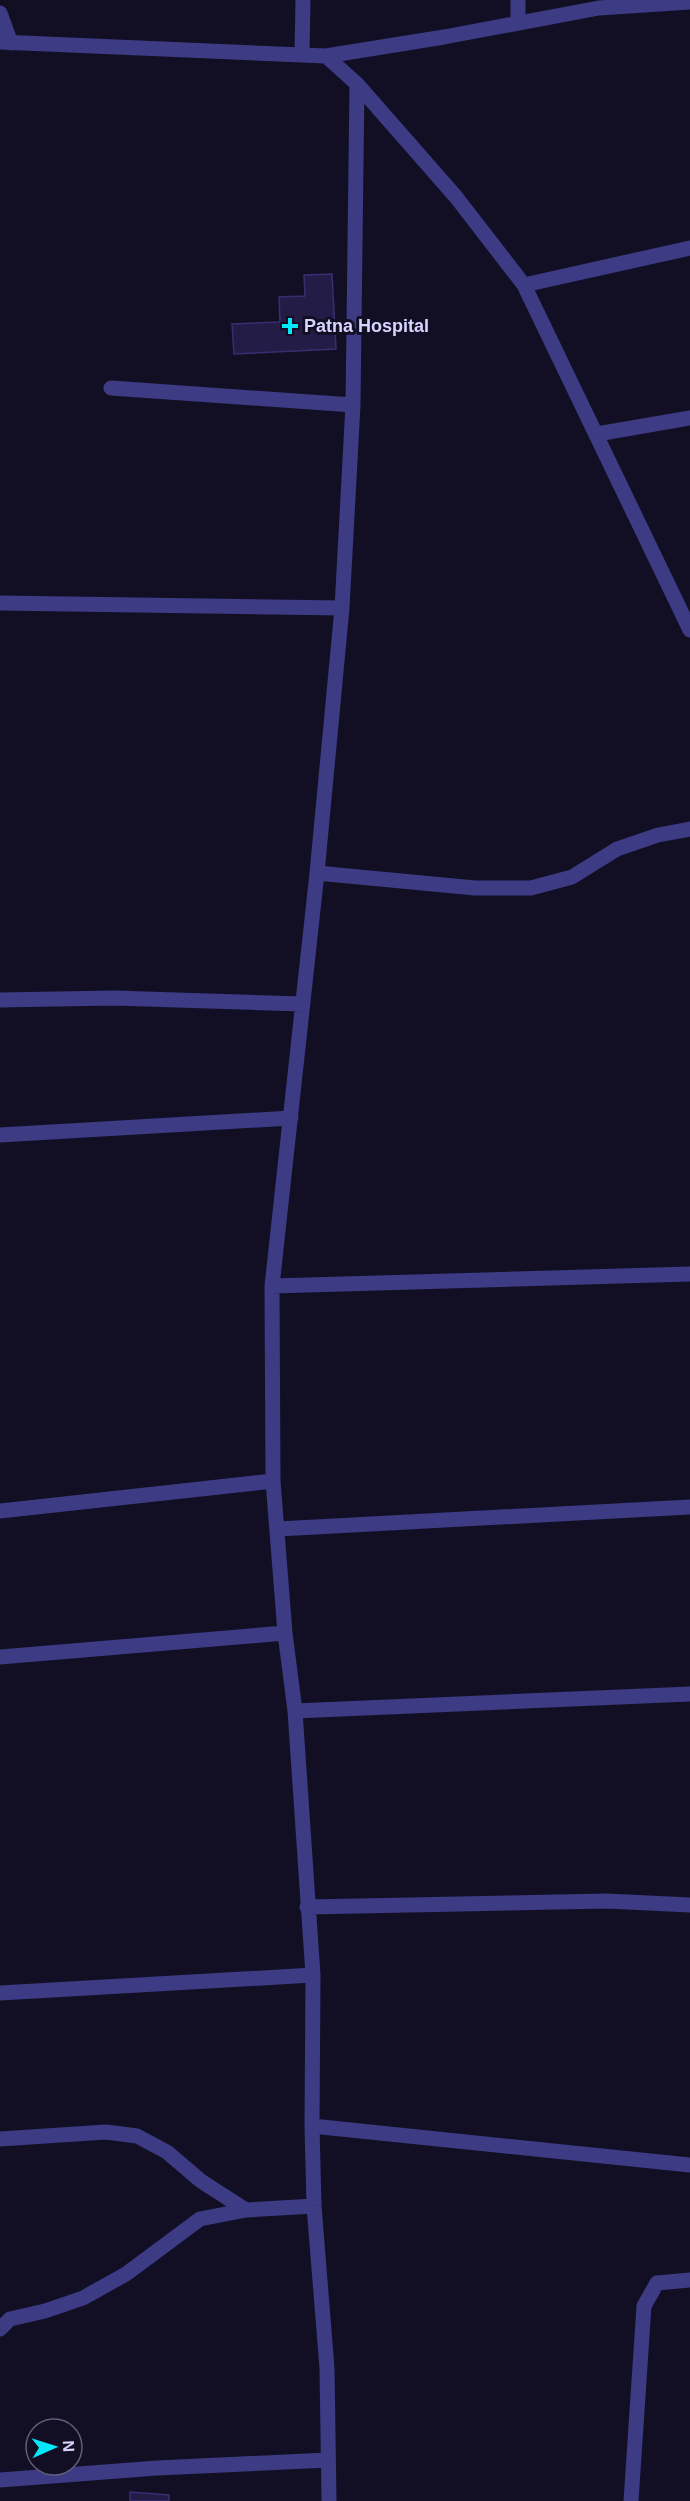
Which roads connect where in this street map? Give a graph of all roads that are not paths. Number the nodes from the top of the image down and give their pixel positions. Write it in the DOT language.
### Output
graph roads {
  1 [pos="303,0"];
  2 [pos="518,0"];
  3 [pos="690,2"];
  4 [pos="0,13"];
  5 [pos="518,22"];
  6 [pos="5,43"];
  7 [pos="302,53"];
  8 [pos="326,56"];
  9 [pos="357,84"];
  10 [pos="690,248"];
  11 [pos="524,285"];
  12 [pos="111,388"];
  13 [pos="353,405"];
  14 [pos="690,418"];
  15 [pos="597,434"];
  16 [pos="0,603"];
  17 [pos="342,608"];
  18 [pos="689,624"];
  19 [pos="690,829"];
  20 [pos="317,873"];
  21 [pos="0,1000"];
  22 [pos="302,1004"];
  23 [pos="291,1118"];
  24 [pos="0,1135"];
  25 [pos="690,1274"];
  26 [pos="272,1286"];
  27 [pos="273,1481"];
  28 [pos="690,1507"];
  29 [pos="0,1511"];
  30 [pos="278,1529"];
  31 [pos="285,1633"];
  32 [pos="0,1657"];
  33 [pos="690,1694"];
  34 [pos="295,1711"];
  35 [pos="690,1905"];
  36 [pos="307,1907"];
  37 [pos="313,1975"];
  38 [pos="0,1993"];
  39 [pos="312,2126"];
  40 [pos="0,2139"];
  41 [pos="690,2165"];
  42 [pos="314,2206"];
  43 [pos="246,2210"];
  44 [pos="690,2280"];
  45 [pos="0,2329"];
  46 [pos="328,2460"];
  47 [pos="0,2480"];
  48 [pos="329,2501"];
  49 [pos="631,2501"];
  1 -- 7 [label="street"];
  2 -- 5 [label="street"];
  3 -- 5 [label="street"];
  4 -- 6 [label="street"];
  5 -- 8 [label="street"];
  6 -- 7 [label="street"];
  7 -- 8 [label="street"];
  8 -- 9 [label="street"];
  9 -- 11 [label="street"];
  9 -- 13 [label="street"];
  10 -- 11 [label="street"];
  11 -- 15 [label="street"];
  12 -- 13 [label="street"];
  13 -- 17 [label="street"];
  14 -- 15 [label="street"];
  15 -- 18 [label="street"];
  16 -- 17 [label="street"];
  17 -- 20 [label="street"];
  19 -- 20 [label="street"];
  20 -- 22 [label="street"];
  21 -- 22 [label="street"];
  22 -- 23 [label="street"];
  23 -- 24 [label="street"];
  23 -- 26 [label="street"];
  25 -- 26 [label="street"];
  26 -- 27 [label="street"];
  27 -- 29 [label="street"];
  27 -- 30 [label="street"];
  28 -- 30 [label="street"];
  30 -- 31 [label="street"];
  31 -- 32 [label="street"];
  31 -- 34 [label="street"];
  33 -- 34 [label="street"];
  34 -- 36 [label="street"];
  35 -- 36 [label="street"];
  36 -- 37 [label="street"];
  37 -- 38 [label="street"];
  37 -- 39 [label="street"];
  39 -- 41 [label="street"];
  39 -- 42 [label="street"];
  40 -- 43 [label="street"];
  42 -- 43 [label="street"];
  42 -- 46 [label="street"];
  43 -- 45 [label="street"];
  44 -- 49 [label="street"];
  46 -- 47 [label="street"];
  46 -- 48 [label="street"];
}
